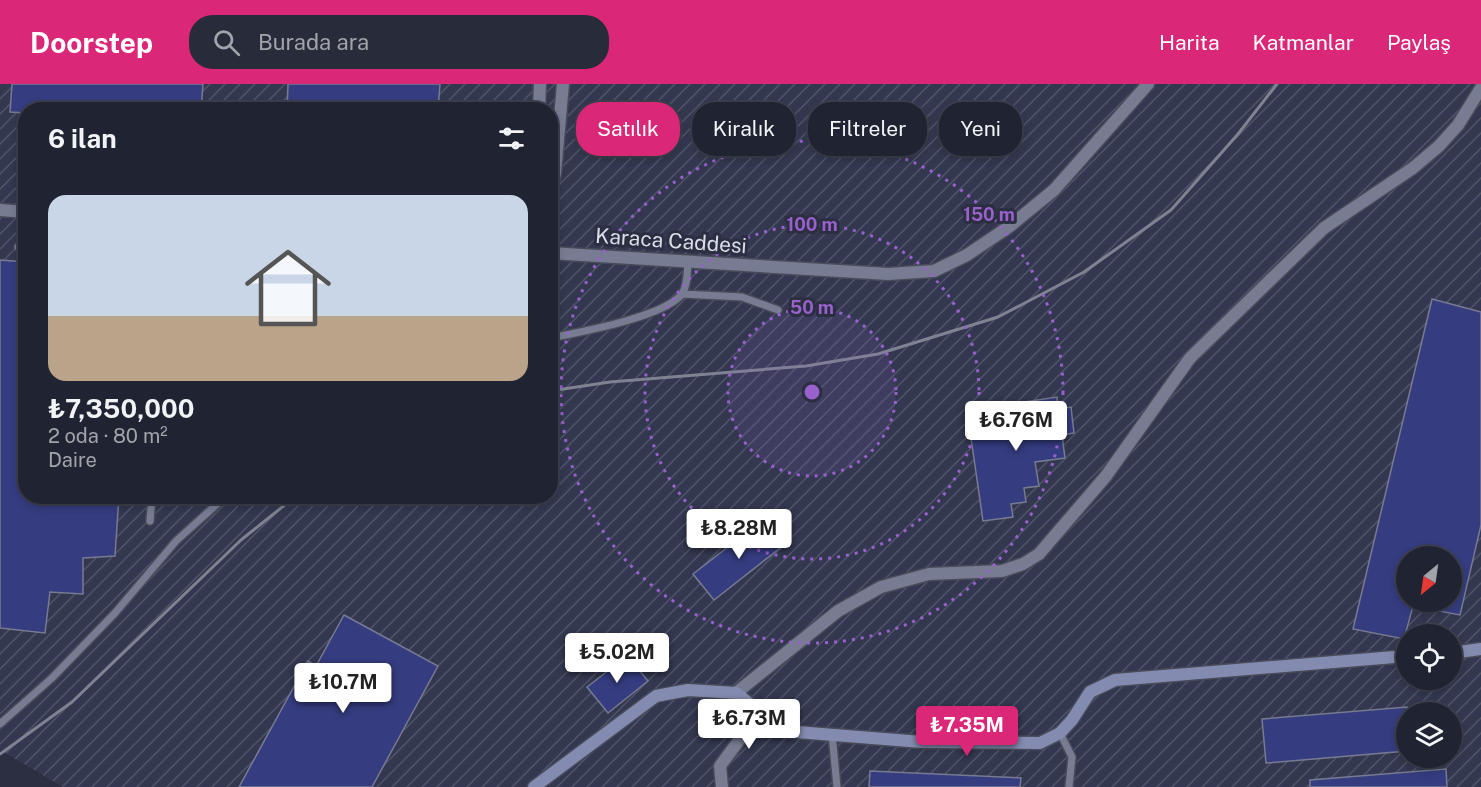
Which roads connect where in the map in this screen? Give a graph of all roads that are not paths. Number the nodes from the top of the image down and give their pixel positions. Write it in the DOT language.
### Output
graph roads {
  1 [pos="540,84"];
  2 [pos="563,84"];
  3 [pos="1148,84"];
  4 [pos="1481,88"];
  5 [pos="539,102"];
  6 [pos="558,140"];
  7 [pos="0,210"];
  8 [pos="18,212"];
  9 [pos="558,254"];
  10 [pos="688,262"];
  11 [pos="682,294"];
  12 [pos="777,310"];
  13 [pos="558,336"];
  14 [pos="151,504"];
  15 [pos="216,504"];
  16 [pos="150,522"];
  17 [pos="1481,649"];
  18 [pos="1462,652"];
  19 [pos="1396,657"];
  20 [pos="736,693"];
  21 [pos="758,710"];
  22 [pos="0,724"];
  23 [pos="1060,733"];
  24 [pos="832,734"];
  25 [pos="534,787"];
  26 [pos="722,787"];
  27 [pos="837,787"];
  28 [pos="1069,787"];
  1 -- 5 [label="street"];
  2 -- 6 [label="street"];
  3 -- 10 [label="street, Karaca Caddesi"];
  4 -- 20 [label="street"];
  7 -- 8 [label="street"];
  9 -- 10 [label="street, Karaca Caddesi"];
  10 -- 11 [label="lane"];
  11 -- 12 [label="lane"];
  11 -- 13 [label="lane"];
  14 -- 16 [label="lane"];
  15 -- 22 [label="lane"];
  17 -- 18 [label="street"];
  19 -- 23 [label="street"];
  20 -- 21 [label="street"];
  20 -- 25 [label="street"];
  21 -- 24 [label="street"];
  21 -- 26 [label="street"];
  23 -- 24 [label="street"];
  23 -- 28 [label="lane"];
  24 -- 27 [label="lane"];
}
